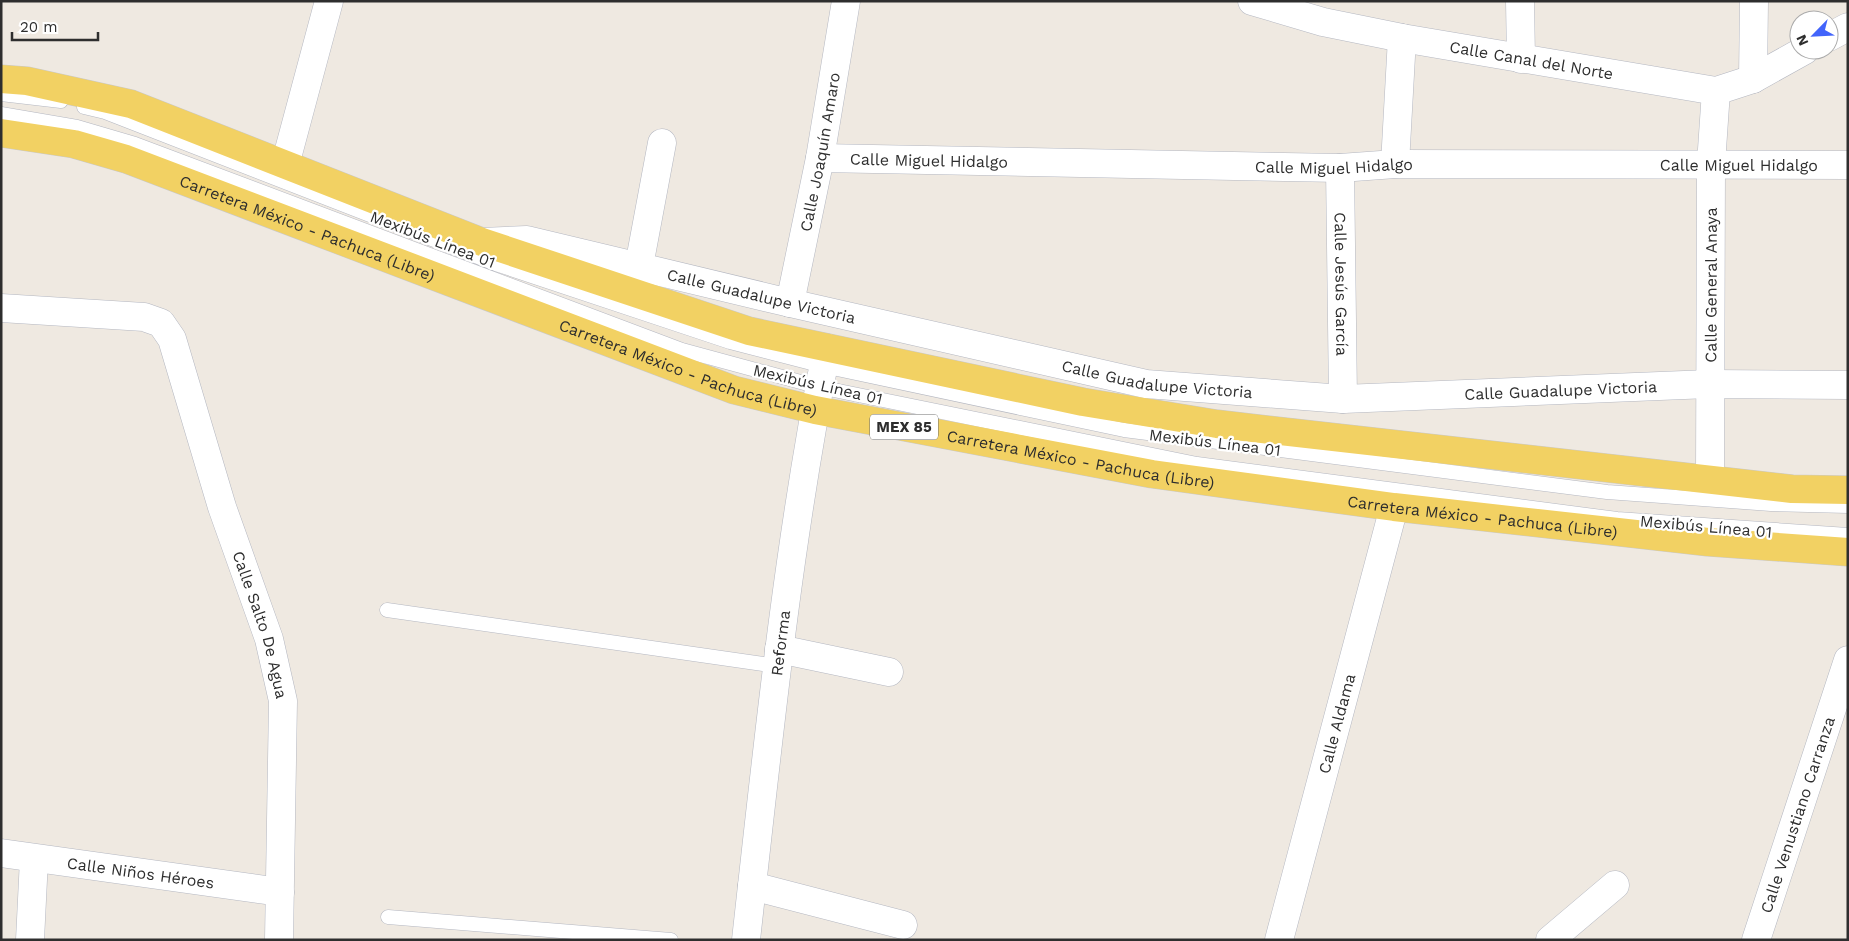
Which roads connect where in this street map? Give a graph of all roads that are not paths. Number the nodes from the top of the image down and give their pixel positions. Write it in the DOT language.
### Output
graph roads {
  1 [pos="329,1"];
  2 [pos="846,1"];
  3 [pos="1252,1"];
  4 [pos="1520,1"];
  5 [pos="1754,1"];
  6 [pos="1402,38"];
  7 [pos="1521,59"];
  8 [pos="1789,59"];
  9 [pos="1,78"];
  10 [pos="1753,79"];
  11 [pos="1716,91"];
  12 [pos="1,94"];
  13 [pos="1,114"];
  14 [pos="1,133"];
  15 [pos="662,143"];
  16 [pos="820,158"];
  17 [pos="1395,164"];
  18 [pos="1711,164"];
  19 [pos="1848,165"];
  20 [pos="285,166"];
  21 [pos="1340,168"];
  22 [pos="482,242"];
  23 [pos="639,266"];
  24 [pos="790,303"];
  25 [pos="1,308"];
  26 [pos="821,378"];
  27 [pos="1709,384"];
  28 [pos="1848,385"];
  29 [pos="1343,400"];
  30 [pos="1710,479"];
  31 [pos="1848,490"];
  32 [pos="1848,506"];
  33 [pos="1394,507"];
  34 [pos="1848,535"];
  35 [pos="1800,548"];
  36 [pos="1848,552"];
  37 [pos="1848,566"];
  38 [pos="387,610"];
  39 [pos="778,658"];
  40 [pos="1848,660"];
  41 [pos="889,672"];
  42 [pos="1,853"];
  43 [pos="34,858"];
  44 [pos="1615,885"];
  45 [pos="752,886"];
  46 [pos="280,892"];
  47 [pos="388,917"];
  48 [pos="903,925"];
  49 [pos="30,940"];
  50 [pos="279,940"];
  51 [pos="670,940"];
  52 [pos="746,940"];
  53 [pos="1279,940"];
  54 [pos="1550,940"];
  55 [pos="1756,940"];
  1 -- 20 [label="street"];
  2 -- 16 [label="street, Calle Joaquín Amaro"];
  3 -- 6 [label="street, Calle Canal del Norte"];
  4 -- 7 [label="street"];
  5 -- 10 [label="street"];
  6 -- 7 [label="street, Calle Canal del Norte"];
  6 -- 17 [label="street"];
  7 -- 11 [label="street, Calle Canal del Norte"];
  8 -- 10 [label="street, Calle Canal del Norte"];
  9 -- 20 [label="main road, Carretera México - Pachuca (Libre) / MEX 85"];
  10 -- 11 [label="street, Calle Canal del Norte"];
  11 -- 18 [label="street, Calle General Anaya"];
  12 -- 26 [label="lane, Mexibús Línea 01"];
  13 -- 26 [label="lane, Mexibús Línea 01"];
  14 -- 26 [label="main road, Carretera México - Pachuca (Libre) / MEX 85"];
  15 -- 23 [label="street"];
  16 -- 21 [label="street, Calle Miguel Hidalgo"];
  16 -- 24 [label="street, Calle Joaquín Amaro"];
  17 -- 18 [label="street, Calle Miguel Hidalgo"];
  17 -- 21 [label="street, Calle Miguel Hidalgo"];
  18 -- 19 [label="street, Calle Miguel Hidalgo"];
  18 -- 27 [label="street, Calle General Anaya"];
  20 -- 22 [label="main road, Carretera México - Pachuca (Libre) / MEX 85"];
  21 -- 29 [label="street, Calle Jesús García"];
  22 -- 23 [label="street, Calle Guadalupe Victoria"];
  22 -- 26 [label="main road, Carretera México - Pachuca (Libre) / MEX 85"];
  23 -- 24 [label="street, Calle Guadalupe Victoria"];
  24 -- 29 [label="street, Calle Guadalupe Victoria"];
  25 -- 46 [label="street, Calle Salto De Agua"];
  26 -- 30 [label="main road, Carretera México - Pachuca (Libre) / MEX 85"];
  26 -- 32 [label="lane, Mexibús Línea 01"];
  26 -- 33 [label="main road, Carretera México - Pachuca (Libre) / MEX 85"];
  26 -- 34 [label="lane, Mexibús Línea 01"];
  26 -- 39 [label="street, Reforma"];
  27 -- 28 [label="street, Calle Guadalupe Victoria"];
  27 -- 29 [label="street, Calle Guadalupe Victoria"];
  27 -- 30 [label="street, Calle General Anaya"];
  30 -- 31 [label="main road, Carretera México - Pachuca (Libre) / MEX 85"];
  33 -- 35 [label="main road, Carretera México - Pachuca (Libre) / MEX 85"];
  33 -- 53 [label="street, Calle Aldama"];
  35 -- 36 [label="main road, Carretera México - Pachuca (Libre) / MEX 85"];
  35 -- 37 [label="street"];
  38 -- 39 [label="lane"];
  39 -- 41 [label="street"];
  39 -- 45 [label="street, Reforma"];
  40 -- 55 [label="street, Calle Venustiano Carranza"];
  42 -- 43 [label="street, Calle Niños Héroes"];
  43 -- 46 [label="street, Calle Niños Héroes"];
  43 -- 49 [label="street"];
  44 -- 54 [label="street"];
  45 -- 48 [label="street"];
  45 -- 52 [label="street, Reforma"];
  46 -- 50 [label="street, Calle Salto De Agua"];
  47 -- 51 [label="lane"];
}
